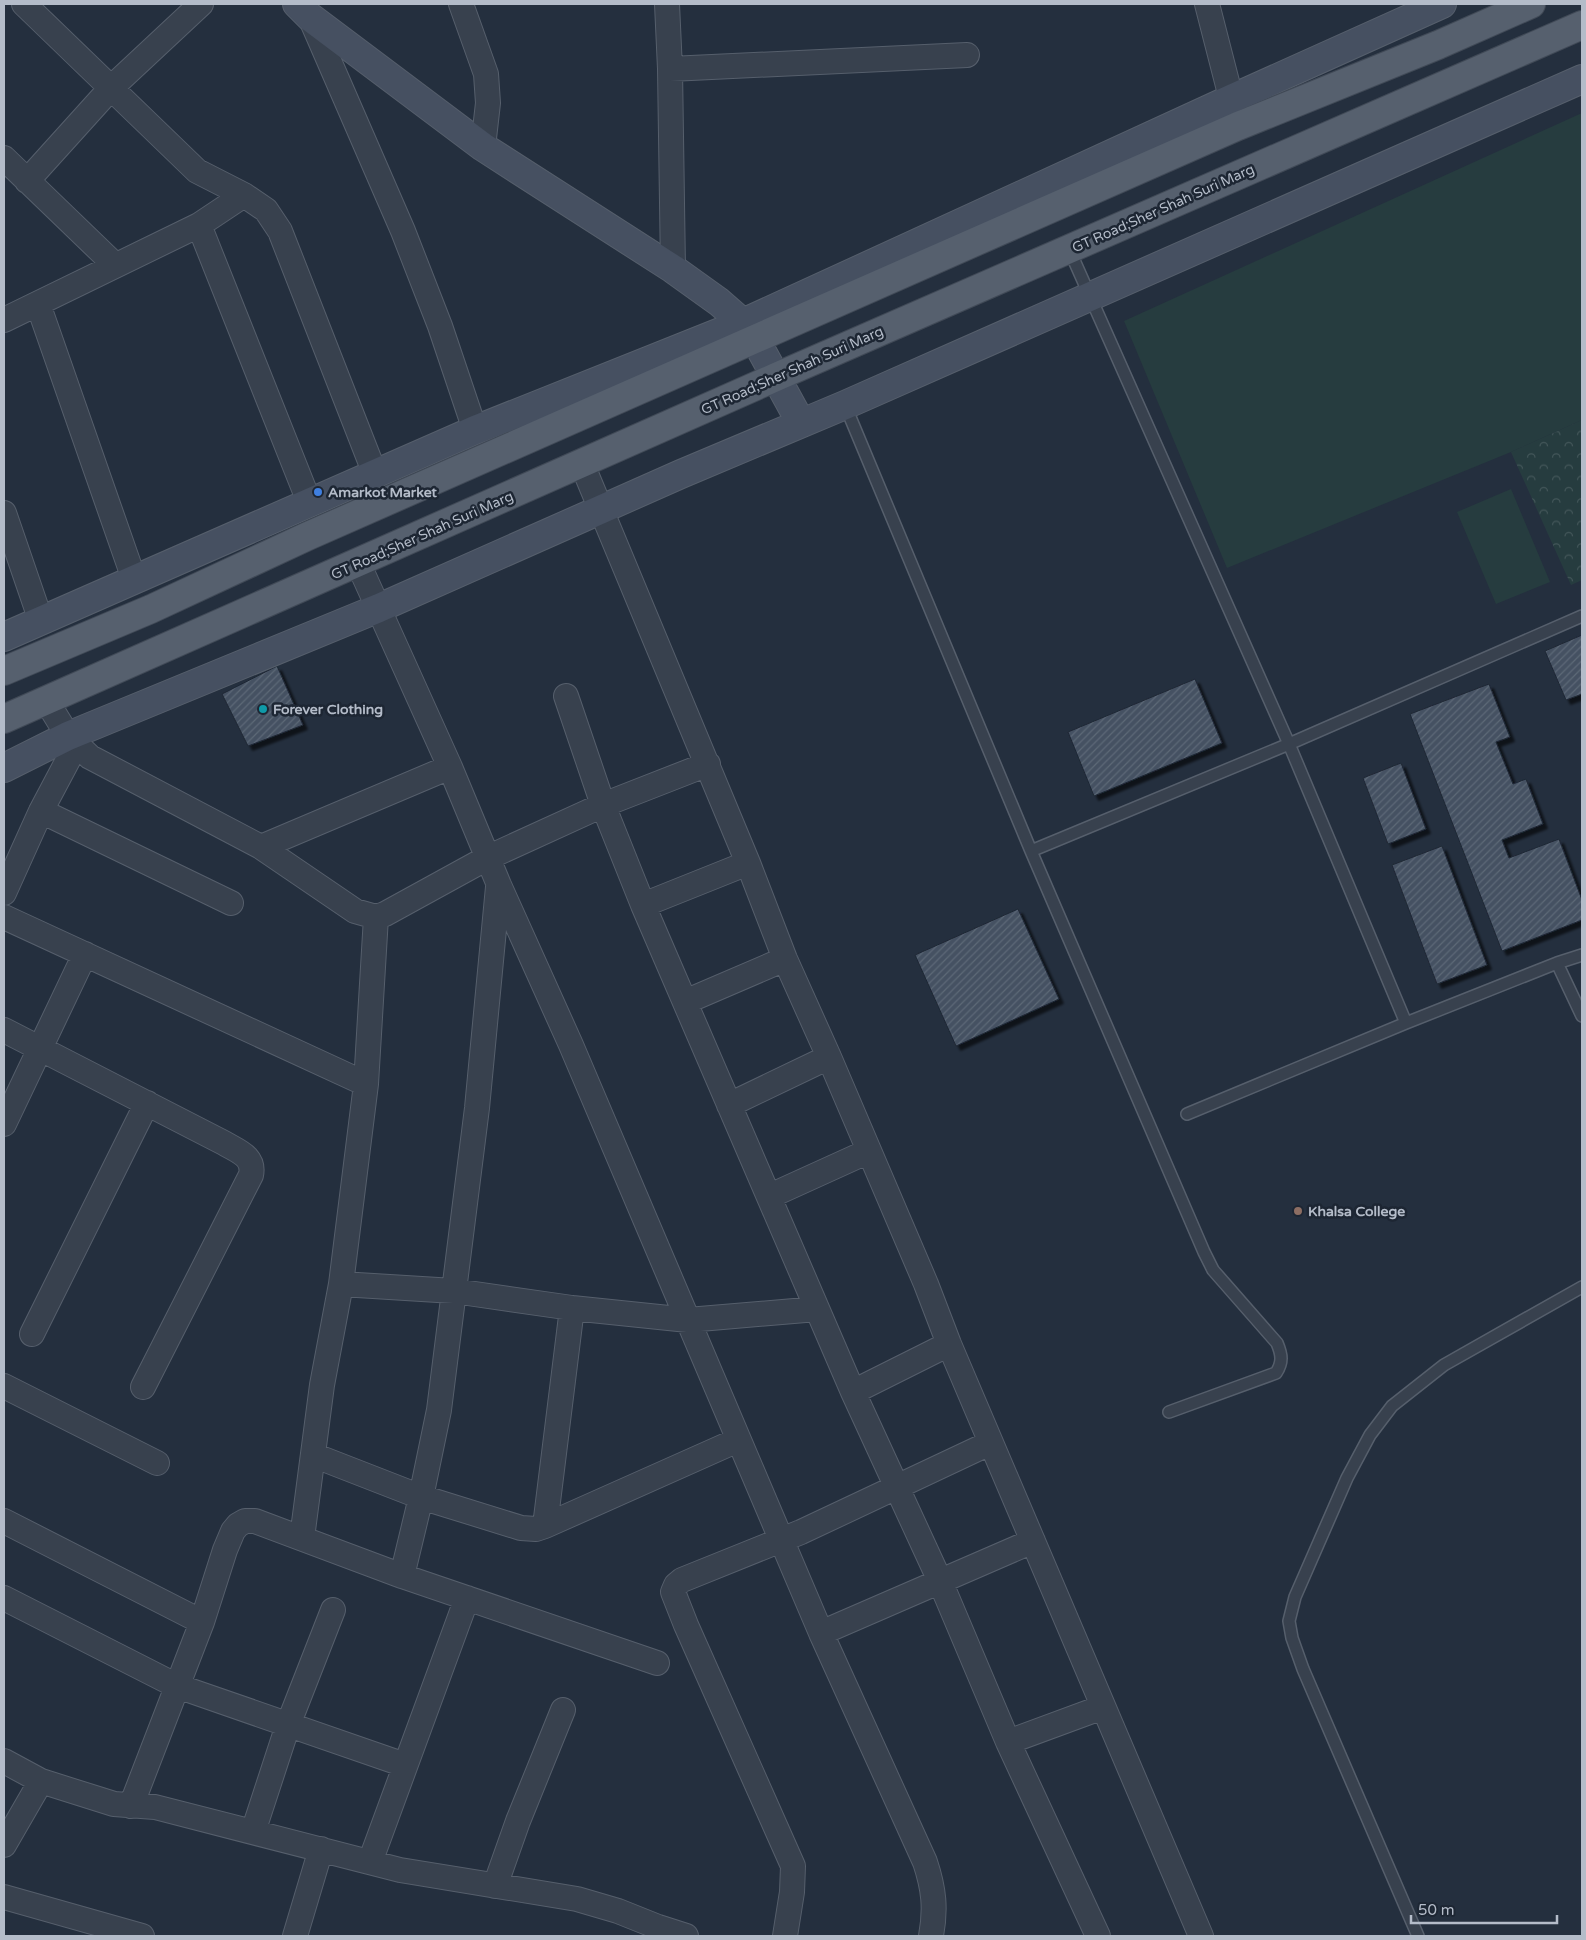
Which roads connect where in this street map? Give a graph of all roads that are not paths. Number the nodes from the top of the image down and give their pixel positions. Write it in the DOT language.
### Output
graph roads {
  1 [pos="24,4"];
  2 [pos="200,4"];
  3 [pos="461,4"];
  4 [pos="668,4"];
  5 [pos="1207,4"];
  6 [pos="1442,4"];
  7 [pos="1531,4"];
  8 [pos="303,10"];
  9 [pos="1412,10"];
  10 [pos="1582,25"];
  11 [pos="967,56"];
  12 [pos="670,69"];
  13 [pos="1582,79"];
  14 [pos="111,88"];
  15 [pos="1231,99"];
  16 [pos="1238,126"];
  17 [pos="483,147"];
  18 [pos="4,158"];
  19 [pos="27,181"];
  20 [pos="244,195"];
  21 [pos="199,224"];
  22 [pos="1070,249"];
  23 [pos="114,265"];
  24 [pos="672,270"];
  25 [pos="1090,297"];
  26 [pos="38,304"];
  27 [pos="4,320"];
  28 [pos="749,331"];
  29 [pos="776,376"];
  30 [pos="845,405"];
  31 [pos="801,423"];
  32 [pos="475,430"];
  33 [pos="582,464"];
  34 [pos="375,474"];
  35 [pos="310,504"];
  36 [pos="602,510"];
  37 [pos="4,513"];
  38 [pos="358,563"];
  39 [pos="134,579"];
  40 [pos="379,608"];
  41 [pos="1582,616"];
  42 [pos="41,621"];
  43 [pos="4,637"];
  44 [pos="4,671"];
  45 [pos="566,696"];
  46 [pos="46,700"];
  47 [pos="4,719"];
  48 [pos="72,741"];
  49 [pos="1288,744"];
  50 [pos="708,764"];
  51 [pos="450,767"];
  52 [pos="4,768"];
  53 [pos="603,805"];
  54 [pos="41,811"];
  55 [pos="261,847"];
  56 [pos="1031,851"];
  57 [pos="487,858"];
  58 [pos="748,863"];
  59 [pos="498,885"];
  60 [pos="4,893"];
  61 [pos="231,903"];
  62 [pos="643,905"];
  63 [pos="376,916"];
  64 [pos="4,917"];
  65 [pos="85,954"];
  66 [pos="1582,955"];
  67 [pos="785,959"];
  68 [pos="1557,963"];
  69 [pos="685,1002"];
  70 [pos="1582,1016"];
  71 [pos="1406,1023"];
  72 [pos="4,1030"];
  73 [pos="39,1049"];
  74 [pos="829,1057"];
  75 [pos="366,1084"];
  76 [pos="147,1103"];
  77 [pos="729,1105"];
  78 [pos="1187,1114"];
  79 [pos="4,1124"];
  80 [pos="869,1152"];
  81 [pos="770,1196"];
  82 [pos="341,1284"];
  83 [pos="1582,1287"];
  84 [pos="454,1291"];
  85 [pos="572,1308"];
  86 [pos="817,1309"];
  87 [pos="688,1320"];
  88 [pos="32,1334"];
  89 [pos="948,1344"];
  90 [pos="4,1386"];
  91 [pos="144,1387"];
  92 [pos="853,1392"];
  93 [pos="1168,1412"];
  94 [pos="738,1440"];
  95 [pos="990,1443"];
  96 [pos="313,1455"];
  97 [pos="157,1462"];
  98 [pos="897,1487"];
  99 [pos="421,1497"];
  100 [pos="4,1521"];
  101 [pos="546,1526"];
  102 [pos="302,1538"];
  103 [pos="782,1541"];
  104 [pos="1033,1541"];
  105 [pos="402,1576"];
  106 [pos="940,1582"];
  107 [pos="4,1598"];
  108 [pos="467,1598"];
  109 [pos="333,1610"];
  110 [pos="202,1622"];
  111 [pos="821,1634"];
  112 [pos="658,1663"];
  113 [pos="177,1686"];
  114 [pos="1103,1707"];
  115 [pos="563,1710"];
  116 [pos="288,1725"];
  117 [pos="1008,1742"];
  118 [pos="4,1761"];
  119 [pos="405,1765"];
  120 [pos="41,1781"];
  121 [pos="131,1806"];
  122 [pos="253,1832"];
  123 [pos="6,1836"];
  124 [pos="321,1849"];
  125 [pos="370,1862"];
  126 [pos="495,1886"];
  127 [pos="4,1897"];
  128 [pos="657,1932"];
  129 [pos="1195,1934"];
  130 [pos="142,1936"];
  131 [pos="295,1936"];
  132 [pos="686,1936"];
  133 [pos="785,1936"];
  134 [pos="931,1936"];
  135 [pos="1098,1936"];
  136 [pos="1418,1936"];
  1 -- 14 [label="street"];
  2 -- 14 [label="street"];
  3 -- 17 [label="street"];
  4 -- 12 [label="street"];
  5 -- 15 [label="street"];
  6 -- 9 [label="main road"];
  7 -- 16 [label="main road"];
  8 -- 17 [label="main road"];
  8 -- 32 [label="street"];
  9 -- 15 [label="main road"];
  10 -- 22 [label="main road, GT Road;Sher Shah Suri Marg"];
  11 -- 12 [label="street"];
  12 -- 24 [label="street"];
  13 -- 25 [label="main road"];
  14 -- 19 [label="street"];
  14 -- 20 [label="street"];
  15 -- 16 [label="street"];
  15 -- 28 [label="main road"];
  16 -- 28 [label="main road"];
  17 -- 24 [label="main road"];
  18 -- 19 [label="street"];
  19 -- 23 [label="street"];
  20 -- 21 [label="street"];
  20 -- 34 [label="street"];
  21 -- 23 [label="street"];
  21 -- 35 [label="street"];
  22 -- 25 [label="lane"];
  22 -- 29 [label="main road, GT Road;Sher Shah Suri Marg"];
  23 -- 26 [label="street"];
  24 -- 28 [label="main road"];
  25 -- 30 [label="main road"];
  25 -- 49 [label="lane"];
  26 -- 27 [label="street"];
  26 -- 39 [label="street"];
  28 -- 29 [label="main road"];
  28 -- 32 [label="main road"];
  28 -- 44 [label="main road"];
  29 -- 31 [label="main road"];
  29 -- 33 [label="main road, GT Road;Sher Shah Suri Marg"];
  30 -- 31 [label="main road"];
  30 -- 56 [label="lane"];
  31 -- 36 [label="main road"];
  32 -- 34 [label="main road"];
  33 -- 36 [label="street"];
  33 -- 38 [label="main road, GT Road;Sher Shah Suri Marg"];
  34 -- 35 [label="main road"];
  35 -- 39 [label="main road"];
  36 -- 40 [label="main road"];
  36 -- 50 [label="street"];
  37 -- 42 [label="street"];
  38 -- 40 [label="street"];
  38 -- 46 [label="main road, GT Road;Sher Shah Suri Marg"];
  39 -- 42 [label="main road"];
  40 -- 48 [label="main road"];
  40 -- 51 [label="street"];
  41 -- 49 [label="lane"];
  42 -- 43 [label="main road"];
  45 -- 53 [label="street"];
  46 -- 47 [label="main road, GT Road;Sher Shah Suri Marg"];
  46 -- 48 [label="street"];
  48 -- 52 [label="main road"];
  48 -- 54 [label="street"];
  48 -- 55 [label="street"];
  49 -- 56 [label="lane"];
  49 -- 71 [label="lane"];
  50 -- 53 [label="street"];
  50 -- 58 [label="street"];
  51 -- 55 [label="street"];
  51 -- 57 [label="street"];
  53 -- 57 [label="street"];
  53 -- 62 [label="street"];
  54 -- 60 [label="street"];
  54 -- 61 [label="street"];
  55 -- 63 [label="street"];
  56 -- 93 [label="lane"];
  57 -- 59 [label="street"];
  57 -- 63 [label="street"];
  58 -- 62 [label="street"];
  58 -- 67 [label="street"];
  59 -- 84 [label="street"];
  59 -- 87 [label="street"];
  62 -- 69 [label="street"];
  63 -- 75 [label="street"];
  64 -- 65 [label="street"];
  65 -- 73 [label="street"];
  65 -- 75 [label="street"];
  66 -- 68 [label="lane"];
  67 -- 69 [label="street"];
  67 -- 74 [label="street"];
  68 -- 70 [label="lane"];
  68 -- 71 [label="lane"];
  69 -- 77 [label="street"];
  71 -- 78 [label="lane"];
  72 -- 73 [label="street"];
  73 -- 76 [label="street"];
  73 -- 79 [label="street"];
  74 -- 77 [label="street"];
  74 -- 80 [label="street"];
  75 -- 82 [label="street"];
  76 -- 88 [label="street"];
  76 -- 91 [label="street"];
  77 -- 81 [label="street"];
  80 -- 81 [label="street"];
  80 -- 89 [label="street"];
  81 -- 86 [label="street"];
  82 -- 84 [label="street"];
  82 -- 96 [label="street"];
  83 -- 136 [label="lane"];
  84 -- 85 [label="street"];
  84 -- 99 [label="street"];
  85 -- 87 [label="street"];
  85 -- 101 [label="street"];
  86 -- 87 [label="street"];
  86 -- 92 [label="street"];
  87 -- 94 [label="street"];
  89 -- 92 [label="street"];
  89 -- 95 [label="street"];
  90 -- 97 [label="street"];
  92 -- 98 [label="street"];
  94 -- 101 [label="street"];
  94 -- 103 [label="street"];
  95 -- 98 [label="street"];
  95 -- 104 [label="street"];
  96 -- 99 [label="street"];
  96 -- 102 [label="street"];
  98 -- 103 [label="street"];
  98 -- 106 [label="street"];
  99 -- 101 [label="street"];
  99 -- 105 [label="street"];
  100 -- 110 [label="street"];
  102 -- 105 [label="street"];
  102 -- 110 [label="street"];
  103 -- 111 [label="street"];
  103 -- 133 [label="street"];
  104 -- 106 [label="street"];
  104 -- 114 [label="street"];
  105 -- 108 [label="street"];
  106 -- 111 [label="street"];
  106 -- 117 [label="street"];
  107 -- 113 [label="street"];
  108 -- 112 [label="street"];
  108 -- 119 [label="street"];
  109 -- 116 [label="street"];
  110 -- 113 [label="street"];
  111 -- 134 [label="street"];
  113 -- 116 [label="street"];
  113 -- 121 [label="street"];
  114 -- 117 [label="street"];
  114 -- 129 [label="street"];
  115 -- 126 [label="street"];
  116 -- 119 [label="street"];
  116 -- 122 [label="street"];
  117 -- 135 [label="street"];
  118 -- 120 [label="street"];
  119 -- 125 [label="street"];
  120 -- 121 [label="street"];
  120 -- 123 [label="street"];
  121 -- 122 [label="street"];
  122 -- 124 [label="street"];
  124 -- 125 [label="street"];
  124 -- 131 [label="street"];
  125 -- 126 [label="street"];
  126 -- 128 [label="street"];
  127 -- 130 [label="street"];
  128 -- 132 [label="street"];
}
